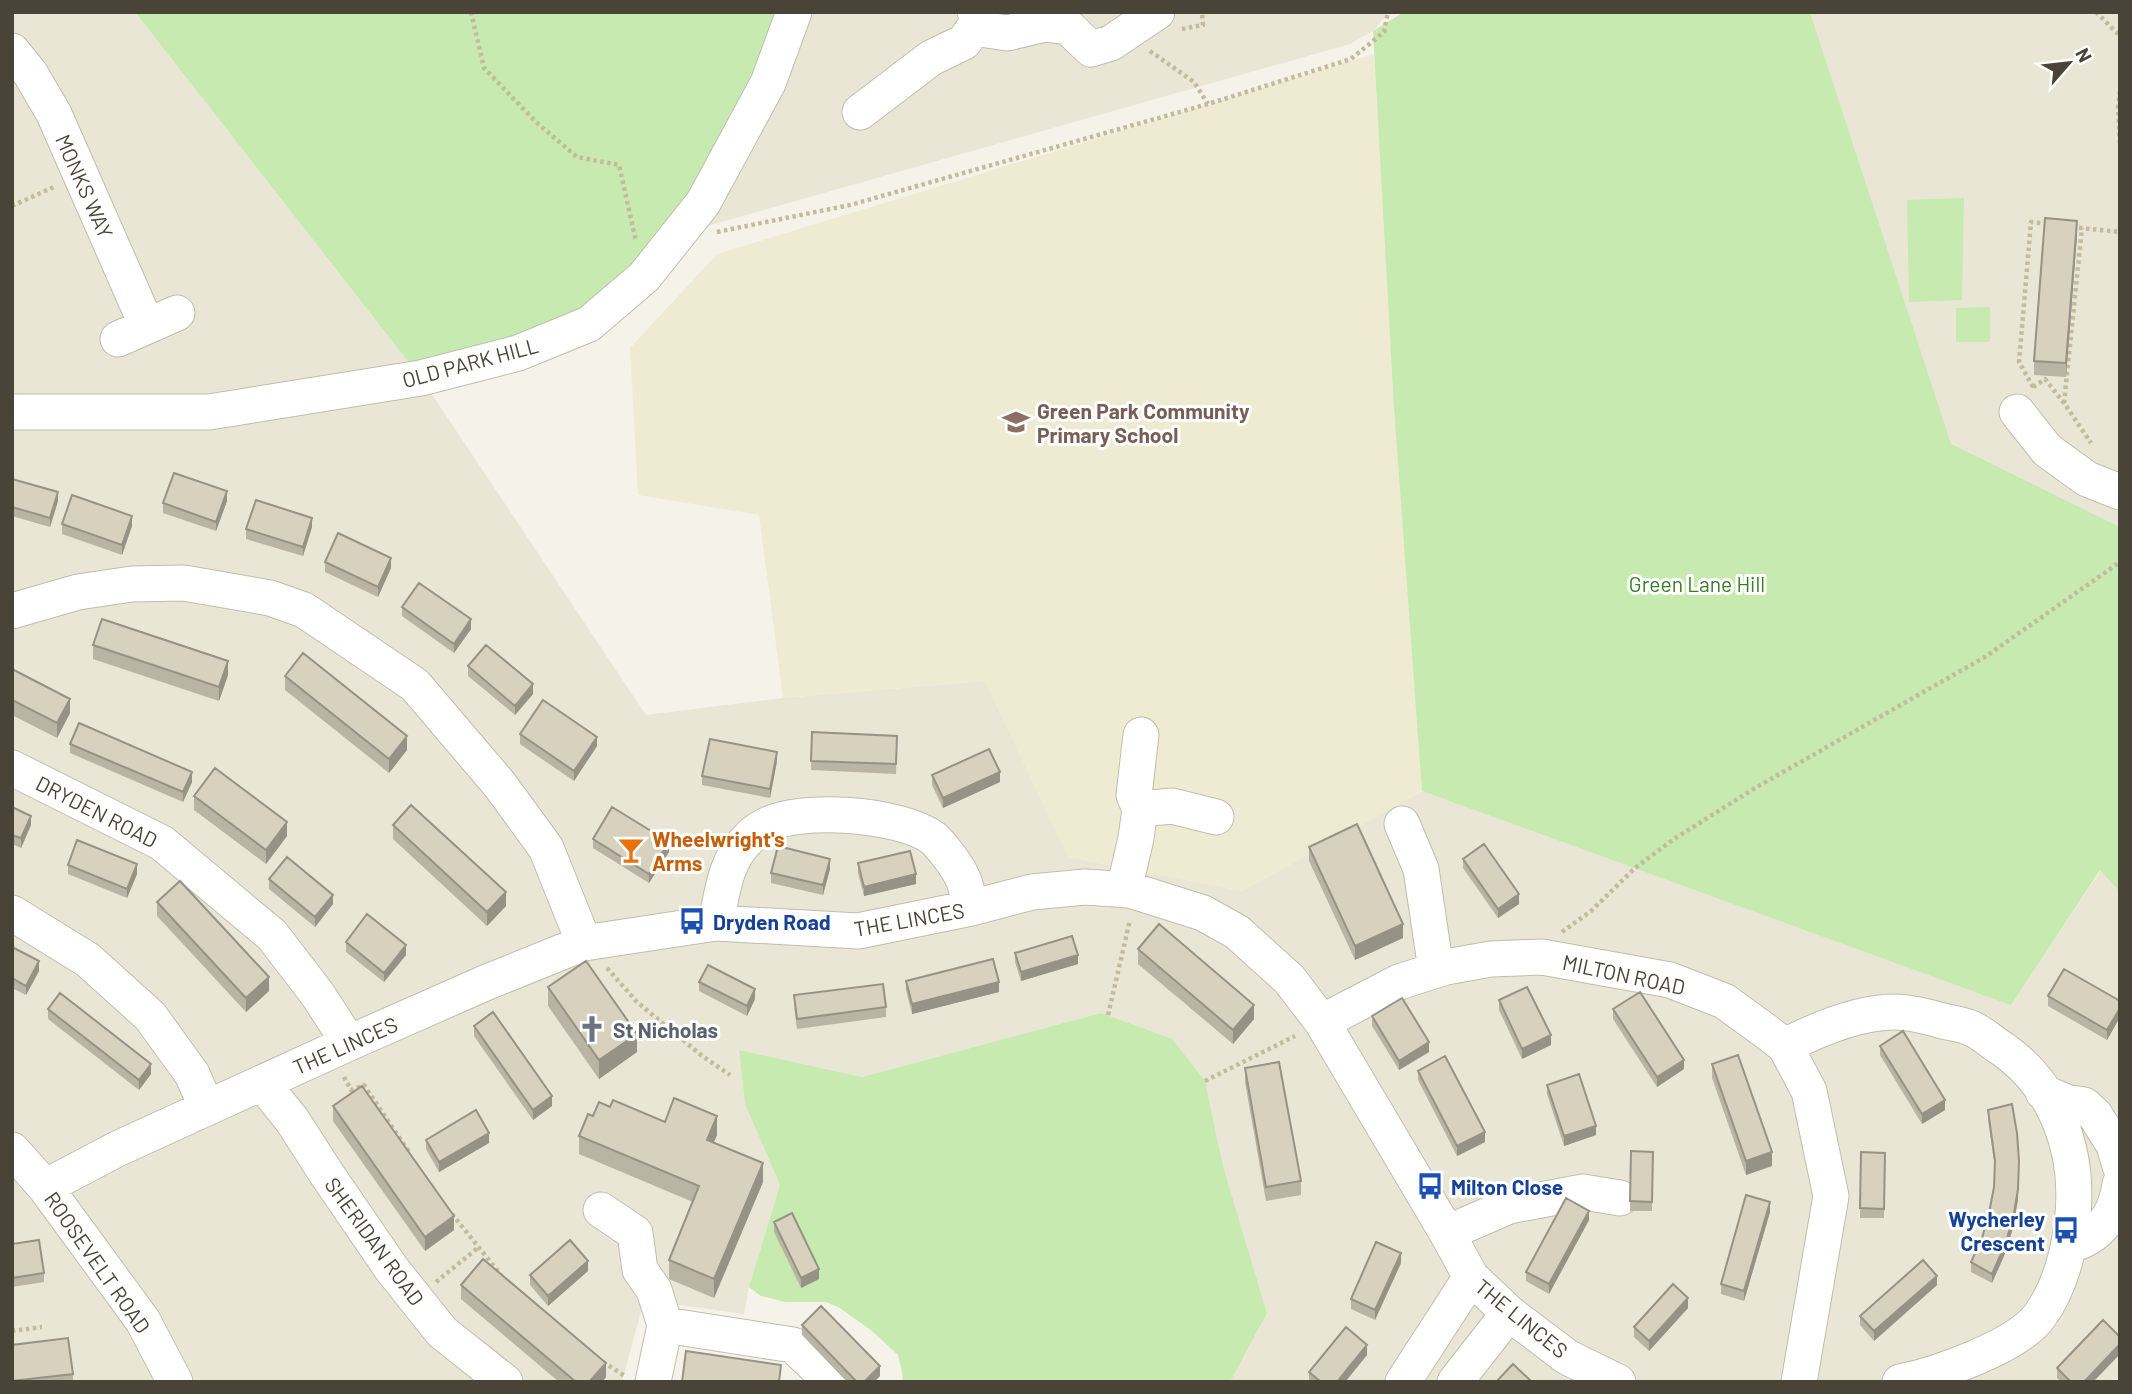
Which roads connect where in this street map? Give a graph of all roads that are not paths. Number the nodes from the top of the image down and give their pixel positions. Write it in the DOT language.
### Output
graph roads {
  1 [pos="794,12"];
  2 [pos="1157,12"];
  3 [pos="974,20"];
  4 [pos="12,51"];
  5 [pos="860,112"];
  6 [pos="147,326"];
  7 [pos="2025,399"];
  8 [pos="12,412"];
  9 [pos="2120,492"];
  10 [pos="12,611"];
  11 [pos="1141,735"];
  12 [pos="12,768"];
  13 [pos="1140,809"];
  14 [pos="1216,817"];
  15 [pos="1402,824"];
  16 [pos="1130,891"];
  17 [pos="971,908"];
  18 [pos="12,913"];
  19 [pos="716,923"];
  20 [pos="584,943"];
  21 [pos="1436,970"];
  22 [pos="1322,1023"];
  23 [pos="1785,1046"];
  24 [pos="340,1047"];
  25 [pos="262,1083"];
  26 [pos="2043,1092"];
  27 [pos="207,1108"];
  28 [pos="12,1150"];
  29 [pos="2120,1166"];
  30 [pos="2120,1184"];
  31 [pos="45,1187"];
  32 [pos="1619,1198"];
  33 [pos="601,1210"];
  34 [pos="1447,1233"];
  35 [pos="2069,1245"];
  36 [pos="1471,1277"];
  37 [pos="1509,1313"];
  38 [pos="665,1325"];
  39 [pos="640,1380"];
  40 [pos="174,1382"];
  41 [pos="505,1382"];
  42 [pos="832,1382"];
  43 [pos="1403,1382"];
  44 [pos="1455,1382"];
  45 [pos="1618,1382"];
  46 [pos="1799,1382"];
  47 [pos="1900,1382"];
  1 -- 8 [label="street, OLD PARK HILL"];
  2 -- 3 [label="street"];
  3 -- 5 [label="street"];
  4 -- 6 [label="street, MONKS WAY"];
  7 -- 9 [label="street"];
  10 -- 20 [label="street"];
  11 -- 13 [label="street"];
  12 -- 24 [label="street, DRYDEN ROAD"];
  13 -- 14 [label="street"];
  13 -- 16 [label="street"];
  15 -- 21 [label="street"];
  16 -- 17 [label="street, THE LINCES"];
  16 -- 22 [label="street, THE LINCES"];
  17 -- 19 [label="street, THE LINCES"];
  17 -- 19 [label="street"];
  18 -- 27 [label="street"];
  19 -- 20 [label="street, THE LINCES"];
  20 -- 24 [label="street, THE LINCES"];
  21 -- 22 [label="street, MILTON ROAD"];
  21 -- 23 [label="street, MILTON ROAD"];
  22 -- 34 [label="street, THE LINCES"];
  23 -- 26 [label="street"];
  23 -- 46 [label="street, MILTON ROAD"];
  24 -- 25 [label="street, THE LINCES"];
  25 -- 27 [label="street, THE LINCES"];
  25 -- 41 [label="street, SHERIDAN ROAD"];
  26 -- 29 [label="street"];
  26 -- 35 [label="street"];
  27 -- 31 [label="street, THE LINCES"];
  28 -- 31 [label="street, ROOSEVELT ROAD"];
  30 -- 35 [label="street"];
  31 -- 40 [label="street, ROOSEVELT ROAD"];
  32 -- 34 [label="street"];
  33 -- 38 [label="street"];
  34 -- 36 [label="street, THE LINCES"];
  35 -- 47 [label="street"];
  36 -- 37 [label="street, THE LINCES"];
  36 -- 43 [label="street"];
  37 -- 44 [label="street"];
  37 -- 45 [label="street, THE LINCES"];
  38 -- 39 [label="street"];
  38 -- 42 [label="street"];
}
